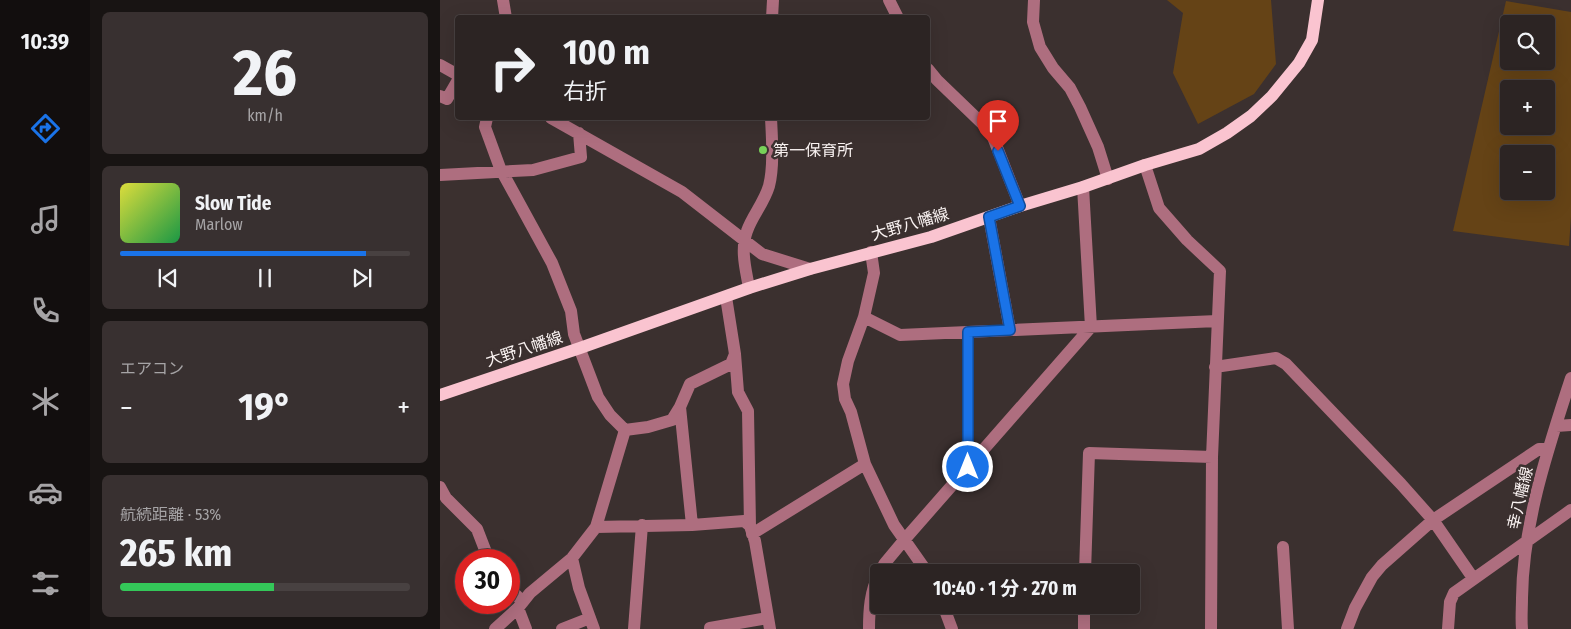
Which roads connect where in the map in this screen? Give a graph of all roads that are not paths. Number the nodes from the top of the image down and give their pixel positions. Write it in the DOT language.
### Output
graph roads {
  1 [pos="503,0"];
  2 [pos="773,0"];
  3 [pos="889,0"];
  4 [pos="1034,0"];
  5 [pos="1318,0"];
  6 [pos="506,15"];
  7 [pos="772,15"];
  8 [pos="896,15"];
  9 [pos="440,65"];
  10 [pos="930,71"];
  11 [pos="455,73"];
  12 [pos="455,85"];
  13 [pos="440,96"];
  14 [pos="487,120"];
  15 [pos="555,120"];
  16 [pos="771,120"];
  17 [pos="579,133"];
  18 [pos="1145,165"];
  19 [pos="502,171"];
  20 [pos="440,175"];
  21 [pos="1108,179"];
  22 [pos="1083,187"];
  23 [pos="1020,206"];
  24 [pos="989,217"];
  25 [pos="745,240"];
  26 [pos="871,252"];
  27 [pos="810,268"];
  28 [pos="749,288"];
  29 [pos="726,297"];
  30 [pos="864,317"];
  31 [pos="1218,321"];
  32 [pos="1091,327"];
  33 [pos="1010,330"];
  34 [pos="968,332"];
  35 [pos="580,348"];
  36 [pos="735,354"];
  37 [pos="1215,367"];
  38 [pos="1571,378"];
  39 [pos="440,394"];
  40 [pos="680,407"];
  41 [pos="1571,425"];
  42 [pos="1556,426"];
  43 [pos="624,430"];
  44 [pos="1548,449"];
  45 [pos="1212,457"];
  46 [pos="865,464"];
  47 [pos="968,467"];
  48 [pos="440,487"];
  49 [pos="1571,510"];
  50 [pos="1433,520"];
  51 [pos="642,525"];
  52 [pos="692,525"];
  53 [pos="596,527"];
  54 [pos="751,530"];
  55 [pos="905,540"];
  56 [pos="1526,541"];
  57 [pos="1284,547"];
  58 [pos="485,549"];
  59 [pos="572,558"];
  60 [pos="885,564"];
  61 [pos="922,564"];
  62 [pos="1085,564"];
  63 [pos="1474,578"];
  64 [pos="520,605"];
  65 [pos="870,608"];
  66 [pos="511,614"];
  67 [pos="946,614"];
  68 [pos="1084,614"];
  69 [pos="592,623"];
  70 [pos="769,623"];
  71 [pos="495,629"];
  72 [pos="526,629"];
  73 [pos="562,629"];
  74 [pos="634,629"];
  75 [pos="710,629"];
  76 [pos="869,629"];
  77 [pos="952,629"];
  78 [pos="1084,629"];
  79 [pos="1211,629"];
  80 [pos="1288,629"];
  81 [pos="1347,629"];
  82 [pos="1448,629"];
  83 [pos="1522,629"];
  1 -- 6 [label="street"];
  2 -- 7 [label="street"];
  3 -- 8 [label="street"];
  4 -- 21 [label="street"];
  5 -- 18 [label="main road, 大野八幡線"];
  9 -- 11 [label="street"];
  10 -- 23 [label="street"];
  12 -- 13 [label="street"];
  14 -- 19 [label="street"];
  15 -- 17 [label="street"];
  16 -- 25 [label="street"];
  17 -- 19 [label="street"];
  17 -- 25 [label="street"];
  18 -- 21 [label="main road, 大野八幡線"];
  18 -- 31 [label="street"];
  19 -- 20 [label="street"];
  19 -- 35 [label="street"];
  21 -- 22 [label="main road, 大野八幡線"];
  22 -- 23 [label="main road, 大野八幡線"];
  22 -- 32 [label="street"];
  23 -- 24 [label="main road, 大野八幡線"];
  24 -- 26 [label="main road, 大野八幡線"];
  24 -- 33 [label="street"];
  25 -- 27 [label="street"];
  25 -- 28 [label="street"];
  26 -- 27 [label="main road, 大野八幡線"];
  26 -- 30 [label="street"];
  27 -- 28 [label="main road, 大野八幡線"];
  28 -- 29 [label="main road, 大野八幡線"];
  29 -- 35 [label="main road, 大野八幡線"];
  29 -- 36 [label="street"];
  30 -- 34 [label="street"];
  30 -- 46 [label="street"];
  31 -- 32 [label="street"];
  31 -- 37 [label="street"];
  32 -- 33 [label="street"];
  32 -- 47 [label="street"];
  33 -- 34 [label="street"];
  34 -- 47 [label="street"];
  35 -- 39 [label="main road, 大野八幡線"];
  35 -- 43 [label="street"];
  36 -- 40 [label="street"];
  36 -- 54 [label="street"];
  37 -- 45 [label="street"];
  37 -- 50 [label="street"];
  38 -- 42 [label="street, 幸八幡線"];
  40 -- 43 [label="street"];
  40 -- 52 [label="street"];
  41 -- 42 [label="street"];
  42 -- 44 [label="street, 幸八幡線"];
  43 -- 53 [label="street"];
  44 -- 50 [label="street"];
  44 -- 56 [label="street, 幸八幡線"];
  45 -- 62 [label="street"];
  45 -- 79 [label="street"];
  46 -- 54 [label="street"];
  46 -- 55 [label="street"];
  47 -- 55 [label="street"];
  48 -- 58 [label="street"];
  49 -- 56 [label="street"];
  50 -- 63 [label="street"];
  50 -- 81 [label="street"];
  51 -- 52 [label="street"];
  51 -- 53 [label="street"];
  51 -- 74 [label="street"];
  52 -- 54 [label="street"];
  53 -- 59 [label="street"];
  54 -- 70 [label="street"];
  55 -- 60 [label="street"];
  55 -- 61 [label="street"];
  56 -- 63 [label="street"];
  56 -- 83 [label="street, 幸八幡線"];
  57 -- 80 [label="street"];
  59 -- 64 [label="street"];
  59 -- 69 [label="street"];
  63 -- 82 [label="street"];
  64 -- 72 [label="street"];
  65 -- 76 [label="street"];
  66 -- 71 [label="street"];
  67 -- 77 [label="street"];
  68 -- 78 [label="street"];
  69 -- 73 [label="street"];
  70 -- 75 [label="street"];
}
